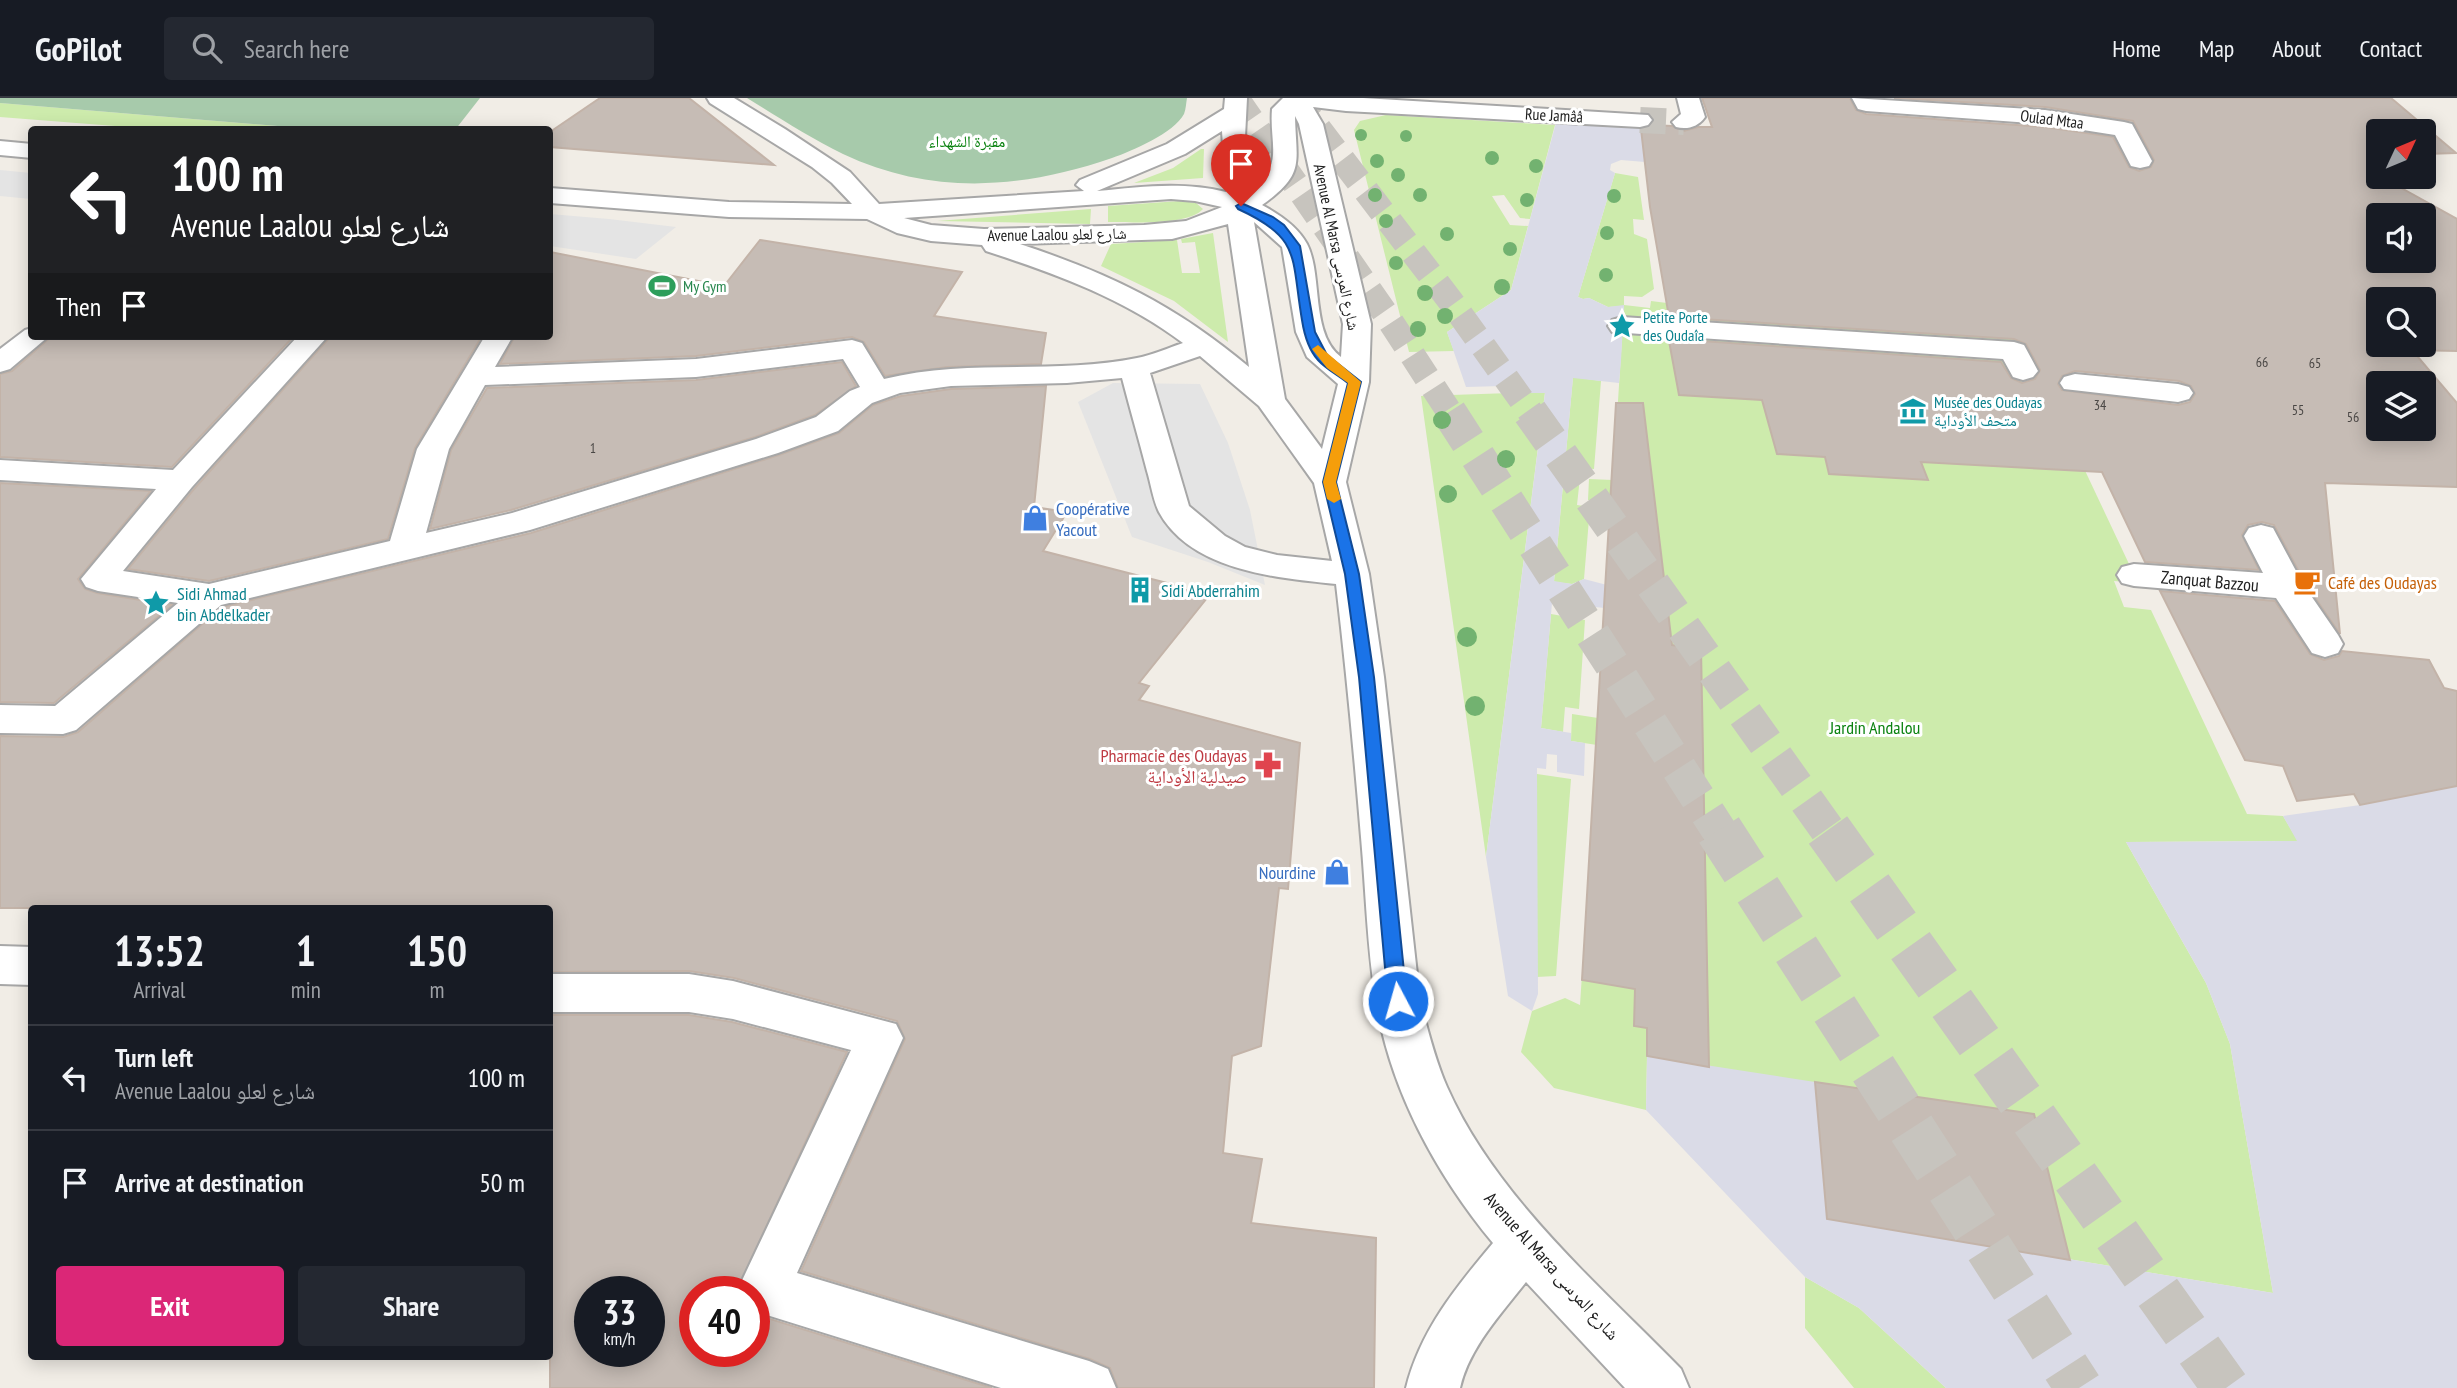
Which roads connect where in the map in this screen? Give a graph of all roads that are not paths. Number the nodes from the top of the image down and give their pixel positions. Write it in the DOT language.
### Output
graph roads {
  1 [pos="718,98"];
  2 [pos="1298,98"];
  3 [pos="1688,98"];
  4 [pos="1863,98"];
  5 [pos="1235,105"];
  6 [pos="1640,120"];
  7 [pos="1685,122"];
  8 [pos="0,148"];
  9 [pos="28,151"];
  10 [pos="2140,161"];
  11 [pos="553,195"];
  12 [pos="1022,202"];
  13 [pos="1241,206"];
  14 [pos="872,212"];
  15 [pos="970,236"];
  16 [pos="1622,326"];
  17 [pos="30,340"];
  18 [pos="310,340"];
  19 [pos="496,340"];
  20 [pos="1203,345"];
  21 [pos="0,363"];
  22 [pos="1134,368"];
  23 [pos="2024,372"];
  24 [pos="473,377"];
  25 [pos="1354,382"];
  26 [pos="2076,383"];
  27 [pos="876,390"];
  28 [pos="2178,393"];
  29 [pos="1270,400"];
  30 [pos="0,470"];
  31 [pos="181,480"];
  32 [pos="1330,482"];
  33 [pos="2261,536"];
  34 [pos="405,549"];
  35 [pos="1352,574"];
  36 [pos="2134,575"];
  37 [pos="2287,587"];
  38 [pos="209,596"];
  39 [pos="2325,645"];
  40 [pos="0,719"];
  41 [pos="0,965"];
  42 [pos="28,966"];
  43 [pos="553,993"];
  44 [pos="1525,1242"];
  45 [pos="1090,1388"];
  46 [pos="1433,1388"];
  47 [pos="1662,1388"];
  1 -- 14 [label="street"];
  2 -- 6 [label="street, Rue Jamââ"];
  2 -- 13 [label="street, Avenue Laalou شارع لعلو"];
  2 -- 25 [label="street, Avenue Al Marsa شارع المرسى"];
  3 -- 7 [label="street"];
  4 -- 10 [label="street, Oulad Mtaa"];
  5 -- 12 [label="street"];
  5 -- 13 [label="street, Avenue Al Marsa شارع المرسى"];
  8 -- 9 [label="street"];
  11 -- 14 [label="street, Avenue Laalou شارع لعلو"];
  12 -- 13 [label="street, Avenue Laalou شارع لعلو"];
  12 -- 14 [label="street, Avenue Laalou شارع لعلو"];
  13 -- 15 [label="street, Avenue Laalou شارع لعلو"];
  13 -- 25 [label="street, Avenue Laalou شارع لعلو"];
  13 -- 29 [label="street, Avenue Al Marsa شارع المرسى"];
  14 -- 15 [label="street, Avenue Laalou شارع لعلو"];
  15 -- 20 [label="street"];
  16 -- 23 [label="street"];
  17 -- 21 [label="street"];
  18 -- 31 [label="street"];
  19 -- 24 [label="street"];
  20 -- 22 [label="street"];
  20 -- 29 [label="street"];
  22 -- 27 [label="street"];
  22 -- 35 [label="street"];
  24 -- 27 [label="street"];
  24 -- 34 [label="street"];
  25 -- 32 [label="street, Avenue Al Marsa شارع المرسى"];
  26 -- 28 [label="street"];
  27 -- 34 [label="street"];
  29 -- 32 [label="street, Avenue Al Marsa شارع المرسى"];
  30 -- 31 [label="street"];
  31 -- 38 [label="street"];
  32 -- 35 [label="street, Avenue Al Marsa شارع المرسى"];
  33 -- 37 [label="street, Zanquat Bazzou"];
  34 -- 38 [label="street"];
  35 -- 44 [label="street, Avenue Al Marsa شارع المرسى"];
  36 -- 37 [label="street, Zanquat Bazzou"];
  37 -- 39 [label="street, Zanquat Bazzou"];
  38 -- 40 [label="street"];
  41 -- 42 [label="street"];
  43 -- 45 [label="street"];
  44 -- 46 [label="street"];
  44 -- 47 [label="street, Avenue Al Marsa شارع المرسى"];
}
